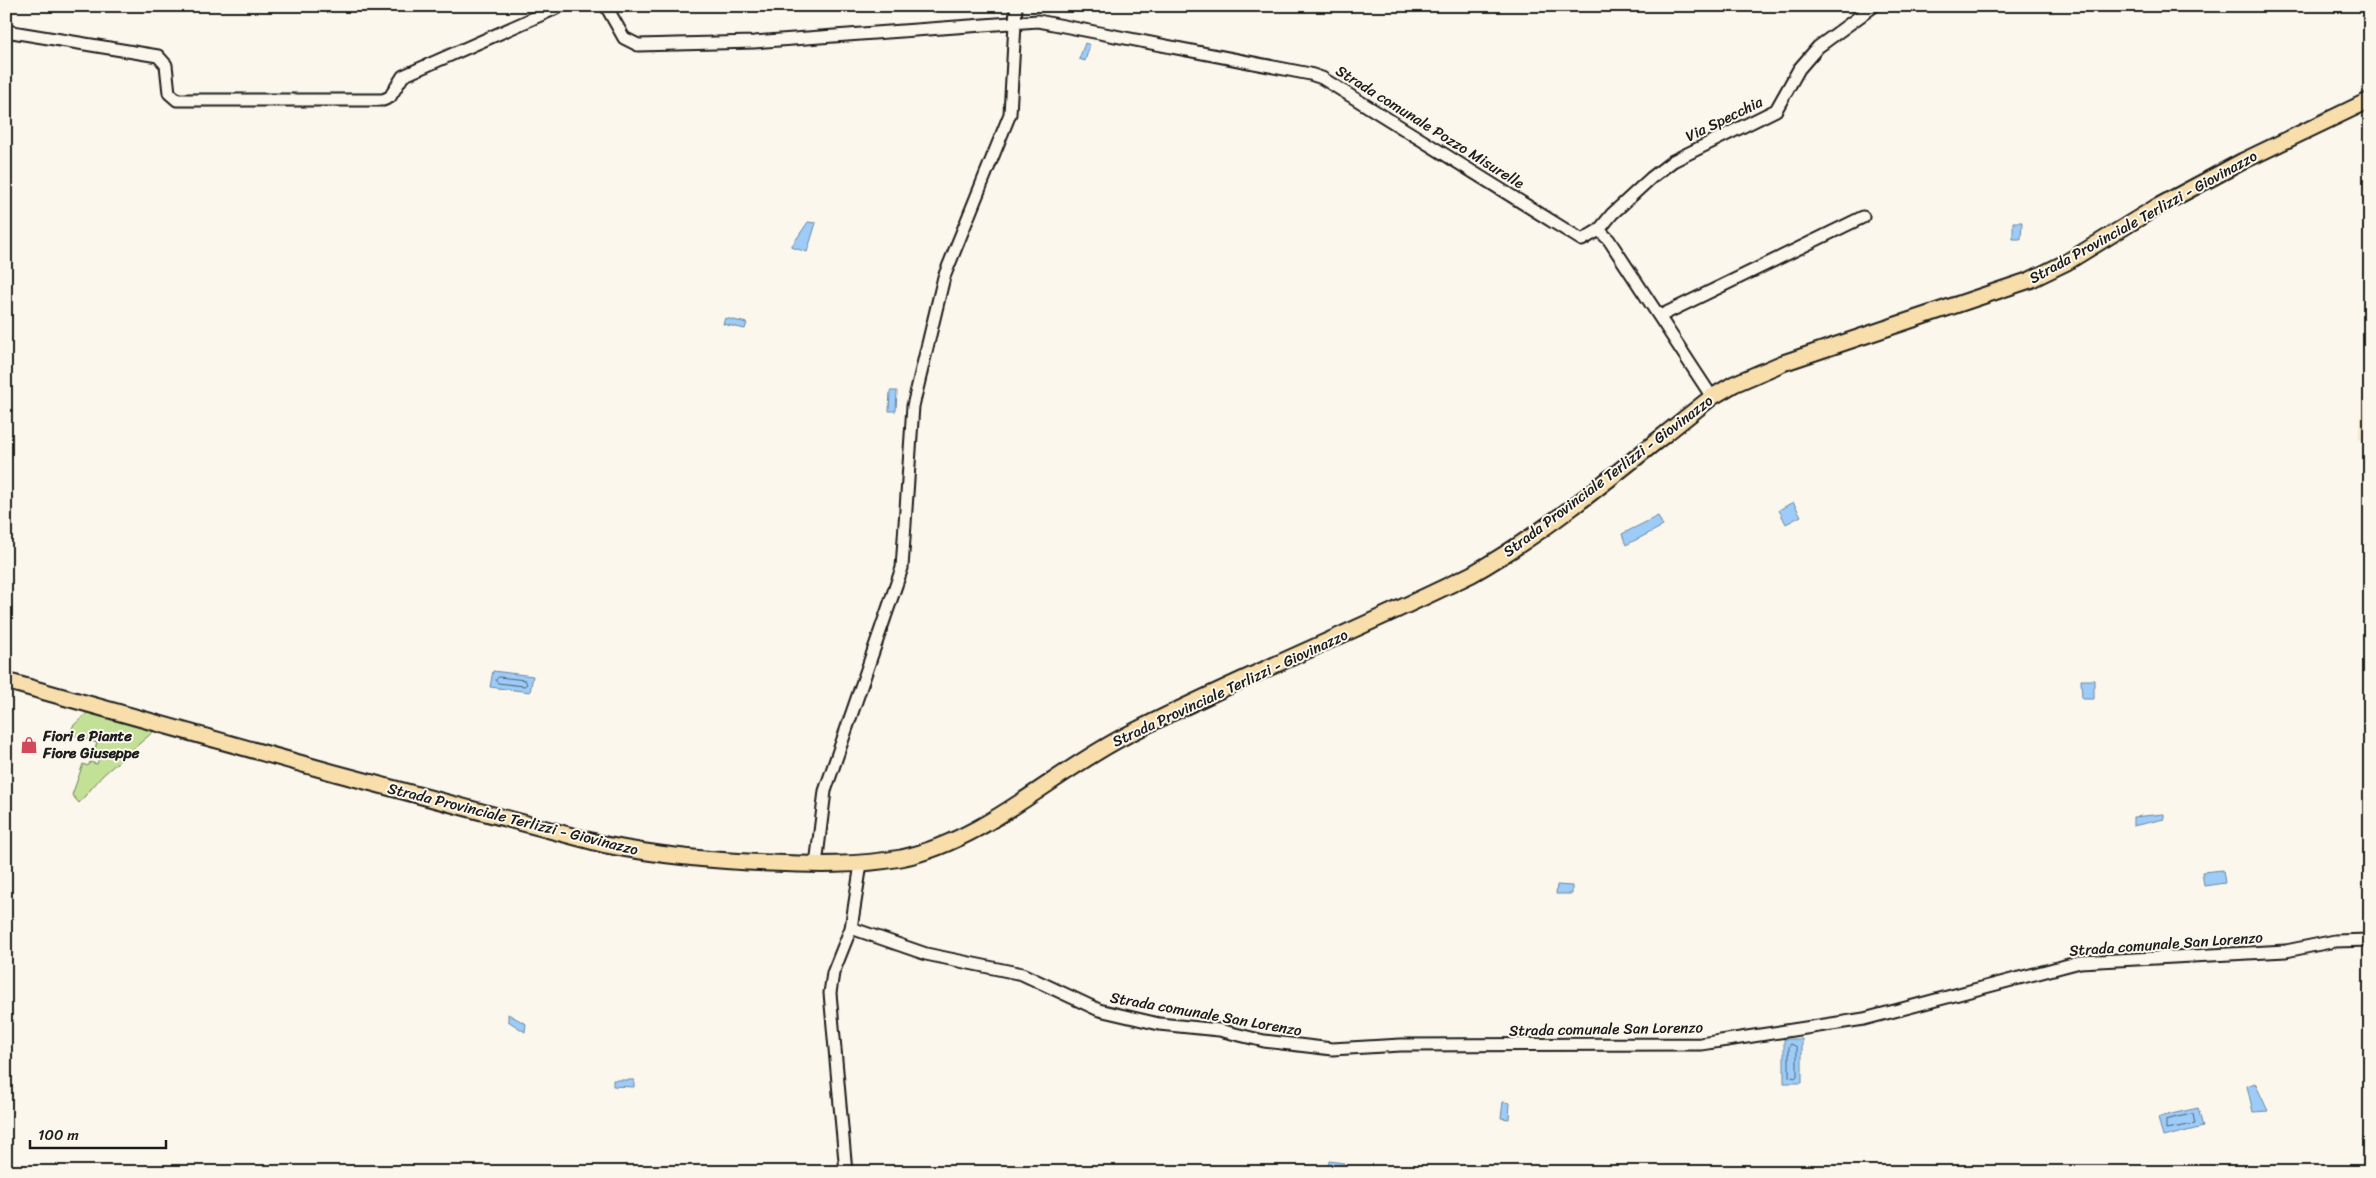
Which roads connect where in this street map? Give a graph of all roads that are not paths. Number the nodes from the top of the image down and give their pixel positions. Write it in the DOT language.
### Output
graph roads {
  1 [pos="561,6"];
  2 [pos="606,6"];
  3 [pos="1016,6"];
  4 [pos="1874,6"];
  5 [pos="1015,24"];
  6 [pos="6,31"];
  7 [pos="2370,100"];
  8 [pos="1863,217"];
  9 [pos="1599,230"];
  10 [pos="1660,316"];
  11 [pos="1712,397"];
  12 [pos="6,682"];
  13 [pos="861,864"];
  14 [pos="816,865"];
  15 [pos="851,928"];
  16 [pos="2370,940"];
  17 [pos="846,1172"];
  1 -- 6 [label="street"];
  2 -- 5 [label="street, Strada comunale Pozzo Misurelle"];
  3 -- 5 [label="street"];
  4 -- 9 [label="street, Via Specchia"];
  5 -- 9 [label="street, Strada comunale Pozzo Misurelle"];
  5 -- 14 [label="street"];
  7 -- 11 [label="main road, Strada Provinciale Terlizzi - Giovinazzo"];
  8 -- 10 [label="street"];
  9 -- 10 [label="street"];
  10 -- 11 [label="street"];
  11 -- 13 [label="main road, Strada Provinciale Terlizzi - Giovinazzo"];
  12 -- 14 [label="main road, Strada Provinciale Terlizzi - Giovinazzo"];
  13 -- 14 [label="main road, Strada Provinciale Terlizzi - Giovinazzo"];
  13 -- 15 [label="street"];
  15 -- 16 [label="street, Strada comunale San Lorenzo"];
  15 -- 17 [label="street"];
}
